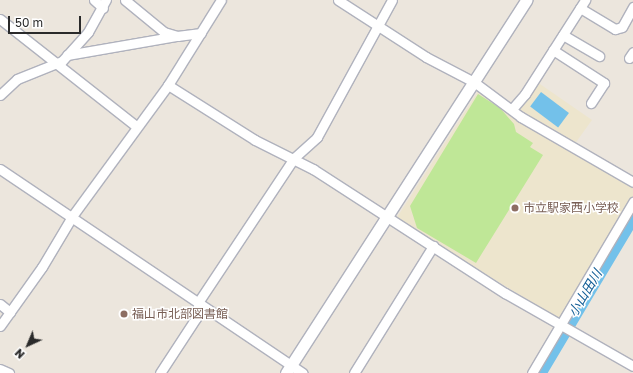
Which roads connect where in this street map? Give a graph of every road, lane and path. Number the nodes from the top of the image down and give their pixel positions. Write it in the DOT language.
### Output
graph roads {
  1 [pos="94,0"];
  2 [pos="125,0"];
  3 [pos="221,0"];
  4 [pos="338,0"];
  5 [pos="392,0"];
  6 [pos="526,0"];
  7 [pos="585,0"];
  8 [pos="105,4"];
  9 [pos="633,7"];
  10 [pos="580,8"];
  11 [pos="0,19"];
  12 [pos="377,24"];
  13 [pos="201,33"];
  14 [pos="563,35"];
  15 [pos="177,36"];
  16 [pos="553,50"];
  17 [pos="67,55"];
  18 [pos="599,56"];
  19 [pos="55,64"];
  20 [pos="474,82"];
  21 [pos="168,85"];
  22 [pos="0,95"];
  23 [pos="591,103"];
  24 [pos="512,109"];
  25 [pos="137,127"];
  26 [pos="294,158"];
  27 [pos="0,169"];
  28 [pos="633,182"];
  29 [pos="633,202"];
  30 [pos="73,215"];
  31 [pos="387,216"];
  32 [pos="433,246"];
  33 [pos="199,301"];
  34 [pos="0,304"];
  35 [pos="10,312"];
  36 [pos="561,324"];
  37 [pos="0,326"];
  38 [pos="633,366"];
  39 [pos="0,369"];
  40 [pos="288,369"];
  41 [pos="8,373"];
  42 [pos="160,373"];
  43 [pos="303,373"];
  44 [pos="354,373"];
  45 [pos="532,373"];
  1 -- 8 [label="street"];
  2 -- 15 [label="street"];
  3 -- 13 [label="street"];
  4 -- 12 [label="street"];
  5 -- 12 [label="street"];
  6 -- 20 [label="street"];
  7 -- 10 [label="street"];
  8 -- 17 [label="street"];
  9 -- 10 [label="street"];
  10 -- 14 [label="street"];
  11 -- 19 [label="street"];
  12 -- 20 [label="street"];
  12 -- 26 [label="street"];
  13 -- 15 [label="street"];
  13 -- 21 [label="street"];
  14 -- 16 [label="street"];
  14 -- 18 [label="street"];
  15 -- 17 [label="street"];
  16 -- 23 [label="street"];
  16 -- 24 [label="street"];
  17 -- 19 [label="street"];
  19 -- 22 [label="street"];
  19 -- 25 [label="street"];
  20 -- 24 [label="street"];
  20 -- 31 [label="street"];
  21 -- 25 [label="street"];
  21 -- 26 [label="street"];
  24 -- 28 [label="street"];
  25 -- 30 [label="street"];
  26 -- 31 [label="street"];
  26 -- 33 [label="street"];
  27 -- 30 [label="street"];
  29 -- 36 [label="street"];
  30 -- 33 [label="street"];
  30 -- 35 [label="street"];
  31 -- 32 [label="street"];
  31 -- 40 [label="street"];
  32 -- 36 [label="street"];
  32 -- 44 [label="street"];
  33 -- 40 [label="street"];
  33 -- 42 [label="street"];
  34 -- 35 [label="street"];
  35 -- 37 [label="street"];
  36 -- 38 [label="street"];
  36 -- 45 [label="street"];
  39 -- 41 [label="street"];
  40 -- 43 [label="street"];
}
